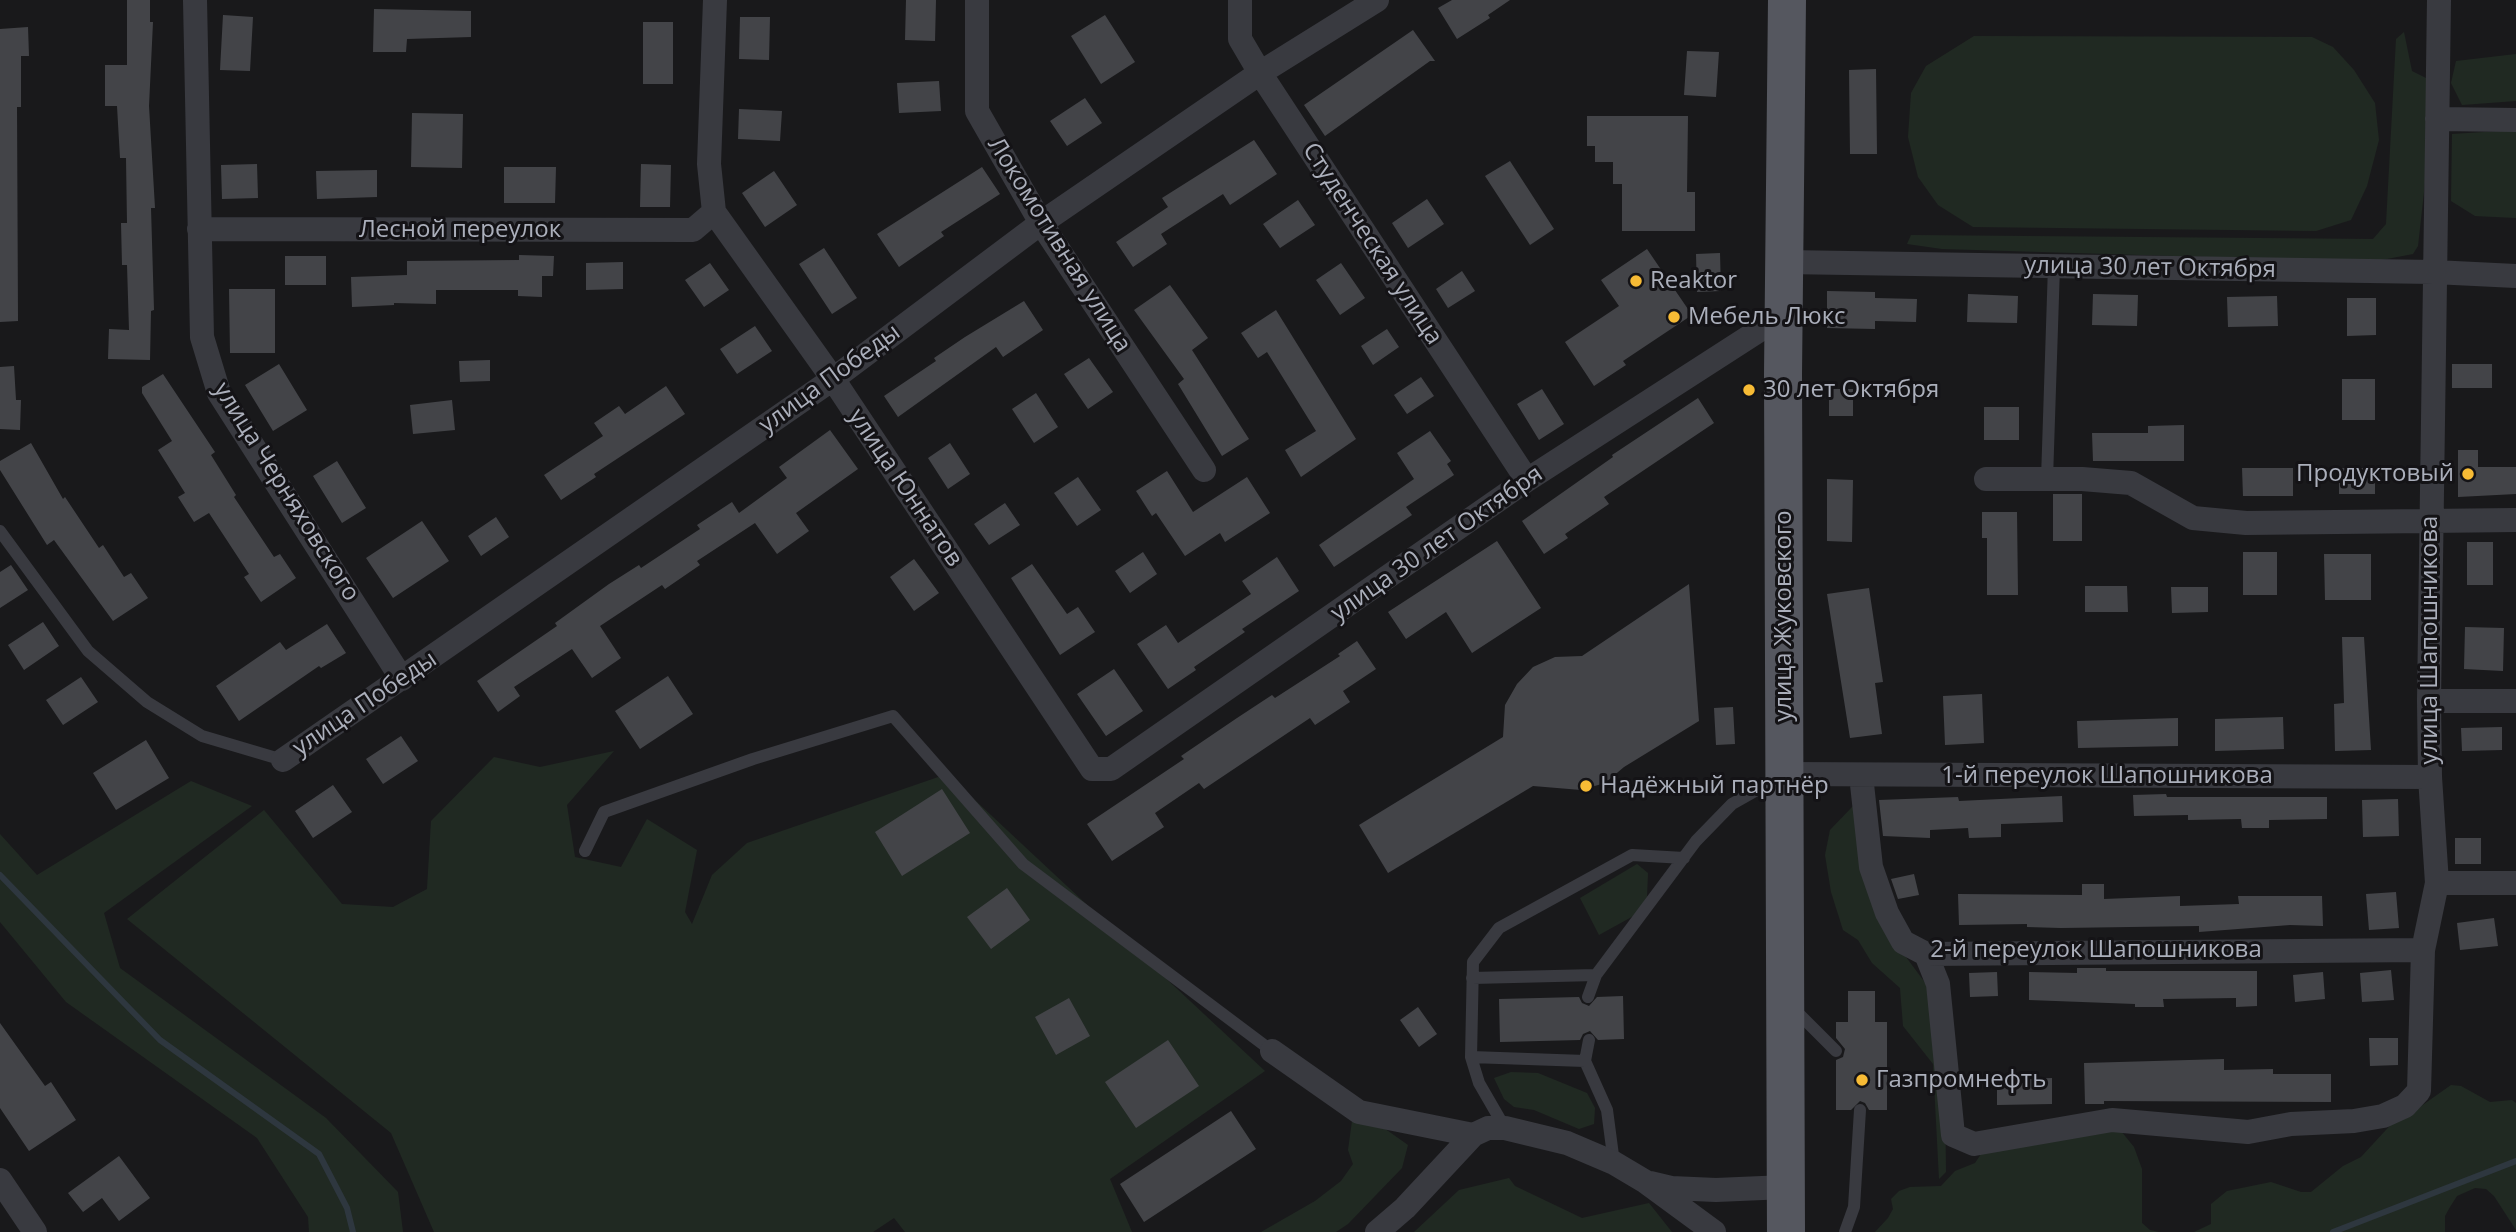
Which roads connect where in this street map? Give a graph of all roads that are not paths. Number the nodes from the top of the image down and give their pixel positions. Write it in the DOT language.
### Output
graph roads {
  1 [pos="195,0"];
  2 [pos="715,0"];
  3 [pos="977,0"];
  4 [pos="1240,0"];
  5 [pos="1377,0"];
  6 [pos="1787,0"];
  7 [pos="2439,0"];
  8 [pos="1260,73"];
  9 [pos="2437,119"];
  10 [pos="2516,120"];
  11 [pos="714,212"];
  12 [pos="1041,223"];
  13 [pos="199,229"];
  14 [pos="1784,262"];
  15 [pos="2054,266"];
  16 [pos="2434,272"];
  17 [pos="2516,276"];
  18 [pos="1783,315"];
  19 [pos="833,379"];
  20 [pos="1204,470"];
  21 [pos="1986,479"];
  22 [pos="2048,479"];
  23 [pos="1527,480"];
  24 [pos="2430,520"];
  25 [pos="2516,520"];
  26 [pos="0,531"];
  27 [pos="402,679"];
  28 [pos="2429,701"];
  29 [pos="2516,701"];
  30 [pos="284,760"];
  31 [pos="1092,769"];
  32 [pos="1785,774"];
  33 [pos="1861,775"];
  34 [pos="2430,777"];
  35 [pos="585,851"];
  36 [pos="1684,858"];
  37 [pos="2437,883"];
  38 [pos="2516,883"];
  39 [pos="2423,950"];
  40 [pos="1926,954"];
  41 [pos="1596,975"];
  42 [pos="1472,978"];
  43 [pos="1588,997"];
  44 [pos="1787,1003"];
  45 [pos="1589,1040"];
  46 [pos="1272,1051"];
  47 [pos="1836,1051"];
  48 [pos="1471,1057"];
  49 [pos="1585,1061"];
  50 [pos="1860,1110"];
  51 [pos="1505,1128"];
  52 [pos="1473,1135"];
  53 [pos="1614,1163"];
  54 [pos="0,1180"];
  55 [pos="1646,1182"];
  56 [pos="1786,1187"];
  57 [pos="35,1232"];
  58 [pos="1377,1232"];
  59 [pos="1714,1232"];
  60 [pos="1786,1232"];
  61 [pos="1845,1232"];
  1 -- 13 [label="street, улица Черняховского"];
  2 -- 11 [label="street, улица Юннатов"];
  3 -- 12 [label="street, Локомотивная улица"];
  4 -- 8 [label="street, Студенческая улица"];
  5 -- 8 [label="street, улица Победы"];
  6 -- 14 [label="main road, улица Жуковского"];
  7 -- 9 [label="street, улица Шапошникова"];
  8 -- 12 [label="street, улица Победы"];
  8 -- 23 [label="street, Студенческая улица"];
  9 -- 10 [label="street"];
  9 -- 16 [label="street, улица Шапошникова"];
  11 -- 13 [label="street, Лесной переулок"];
  11 -- 19 [label="street, улица Юннатов"];
  12 -- 19 [label="street, улица Победы"];
  12 -- 20 [label="street, Локомотивная улица"];
  13 -- 27 [label="street, улица Черняховского"];
  14 -- 15 [label="street, улица 30 лет Октября"];
  14 -- 18 [label="main road, улица Жуковского"];
  15 -- 16 [label="street, улица 30 лет Октября"];
  15 -- 22 [label="lane"];
  16 -- 17 [label="street, улица 30 лет Октября"];
  16 -- 24 [label="street, улица Шапошникова"];
  18 -- 23 [label="street, улица 30 лет Октября"];
  18 -- 32 [label="main road, улица Жуковского"];
  19 -- 27 [label="street, улица Победы"];
  19 -- 31 [label="street, улица Юннатов"];
  21 -- 22 [label="street"];
  22 -- 24 [label="street"];
  23 -- 31 [label="street, улица 30 лет Октября"];
  24 -- 25 [label="street"];
  24 -- 28 [label="street, улица Шапошникова"];
  26 -- 30 [label="lane"];
  27 -- 30 [label="street, улица Победы"];
  28 -- 29 [label="street"];
  28 -- 34 [label="street, улица Шапошникова"];
  32 -- 33 [label="street, 1-й переулок Шапошникова"];
  32 -- 36 [label="lane"];
  32 -- 44 [label="main road, улица Жуковского"];
  33 -- 34 [label="street, 1-й переулок Шапошникова"];
  33 -- 40 [label="street, 2-й переулок Шапошникова"];
  34 -- 37 [label="street, улица Шапошникова"];
  35 -- 46 [label="lane"];
  36 -- 41 [label="lane"];
  36 -- 42 [label="lane"];
  37 -- 38 [label="street"];
  37 -- 39 [label="street, улица Шапошникова"];
  39 -- 40 [label="street, 2-й переулок Шапошникова"];
  39 -- 40 [label="street, улица Шапошникова"];
  41 -- 42 [label="lane"];
  41 -- 43 [label="lane"];
  42 -- 48 [label="lane"];
  44 -- 47 [label="lane"];
  44 -- 56 [label="main road, улица Жуковского"];
  45 -- 49 [label="lane"];
  46 -- 52 [label="street"];
  48 -- 49 [label="lane"];
  48 -- 51 [label="lane"];
  49 -- 53 [label="lane"];
  50 -- 61 [label="lane"];
  51 -- 52 [label="street"];
  51 -- 53 [label="street"];
  52 -- 58 [label="street"];
  53 -- 55 [label="street"];
  54 -- 57 [label="street"];
  55 -- 56 [label="street"];
  55 -- 59 [label="street"];
  56 -- 60 [label="main road, улица Жуковского"];
}
